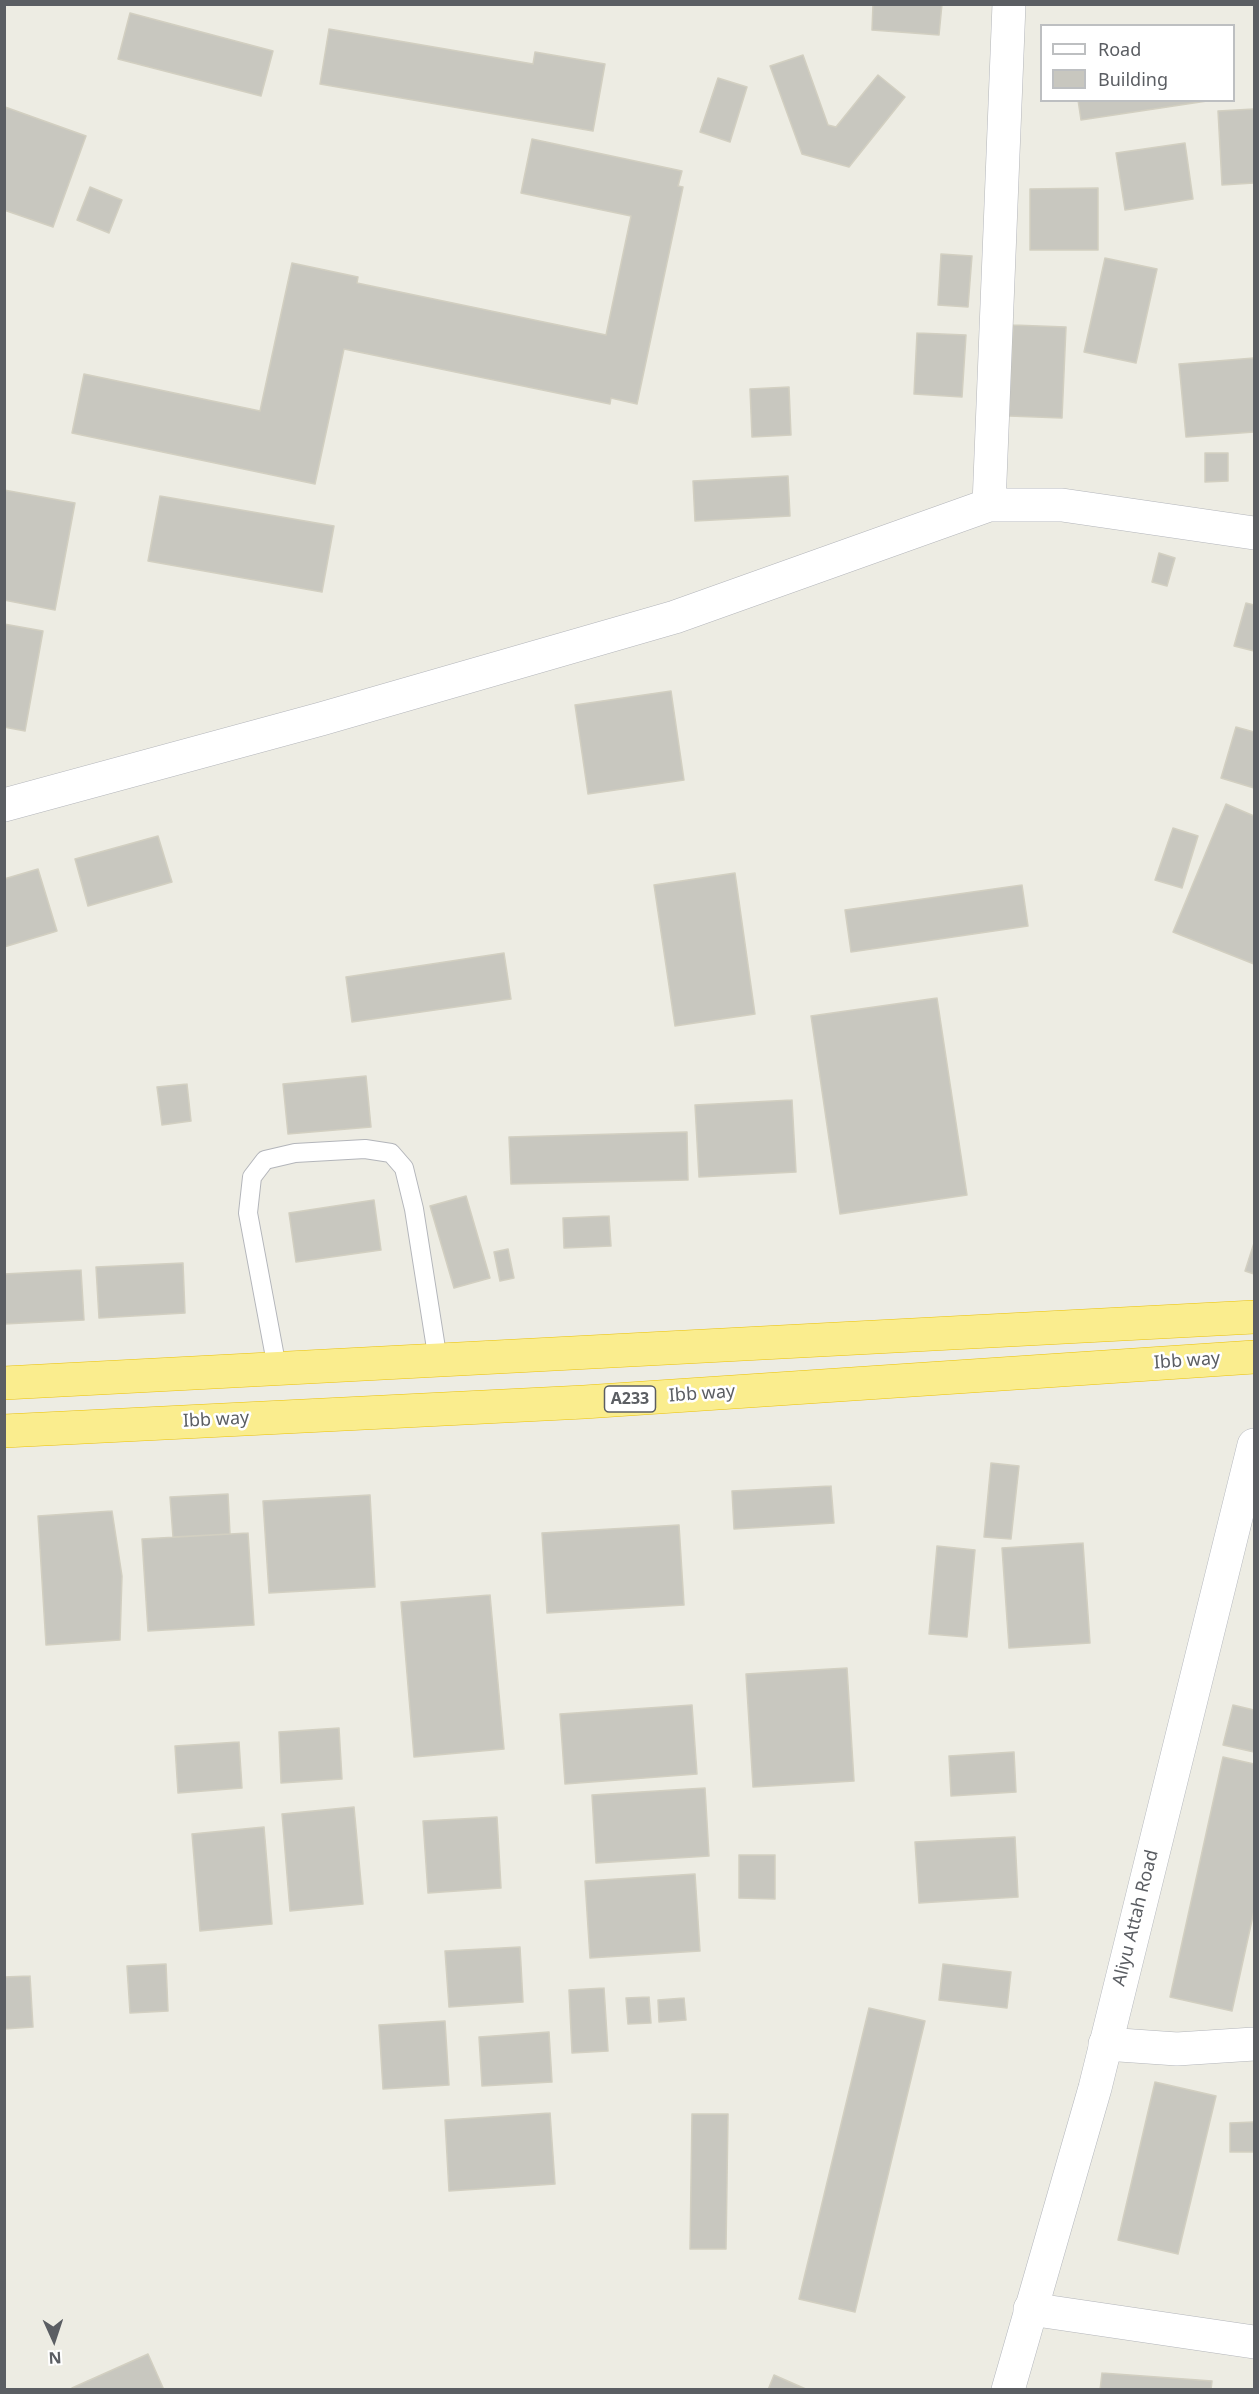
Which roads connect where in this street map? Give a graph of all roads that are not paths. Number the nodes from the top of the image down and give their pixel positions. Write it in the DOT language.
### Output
graph roads {
  1 [pos="1010,4"];
  2 [pos="989,505"];
  3 [pos="1254,533"];
  4 [pos="4,805"];
  5 [pos="1254,1317"];
  6 [pos="1254,1357"];
  7 [pos="438,1361"];
  8 [pos="277,1368"];
  9 [pos="4,1383"];
  10 [pos="4,1431"];
  11 [pos="1254,1445"];
  12 [pos="1105,2044"];
  13 [pos="1254,2044"];
  14 [pos="1030,2309"];
  15 [pos="1254,2342"];
  16 [pos="1008,2390"];
  1 -- 2 [label="street"];
  2 -- 3 [label="street"];
  2 -- 4 [label="street"];
  5 -- 7 [label="highway"];
  6 -- 10 [label="highway, Ibb way / A233"];
  7 -- 8 [label="highway"];
  7 -- 8 [label="lane"];
  8 -- 9 [label="highway"];
  11 -- 12 [label="street, Aliyu Attah Road"];
  12 -- 13 [label="street"];
  12 -- 14 [label="street, Aliyu Attah Road"];
  14 -- 15 [label="street"];
  14 -- 16 [label="street, Aliyu Attah Road"];
}
